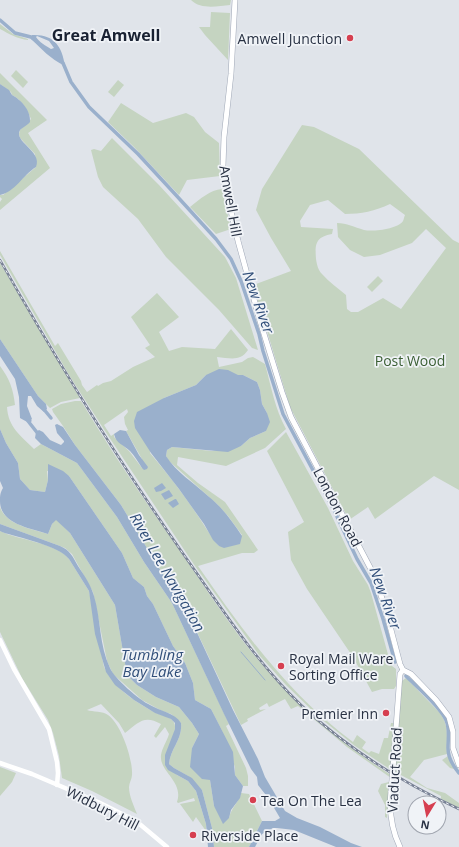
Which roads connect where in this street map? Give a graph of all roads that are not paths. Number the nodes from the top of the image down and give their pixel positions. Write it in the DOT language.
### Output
graph roads {
  1 [pos="235,0"];
  2 [pos="270,350"];
  3 [pos="0,640"];
  4 [pos="403,670"];
  5 [pos="0,763"];
  6 [pos="459,765"];
  7 [pos="57,785"];
  8 [pos="167,847"];
  9 [pos="400,847"];
  1 -- 2 [label="main road, Amwell Hill"];
  2 -- 4 [label="main road, London Road"];
  3 -- 7 [label="main road"];
  4 -- 6 [label="main road"];
  4 -- 9 [label="main road, Viaduct Road, bridge"];
  5 -- 7 [label="main road, Widbury Hill"];
  7 -- 8 [label="main road, Widbury Hill"];
}
